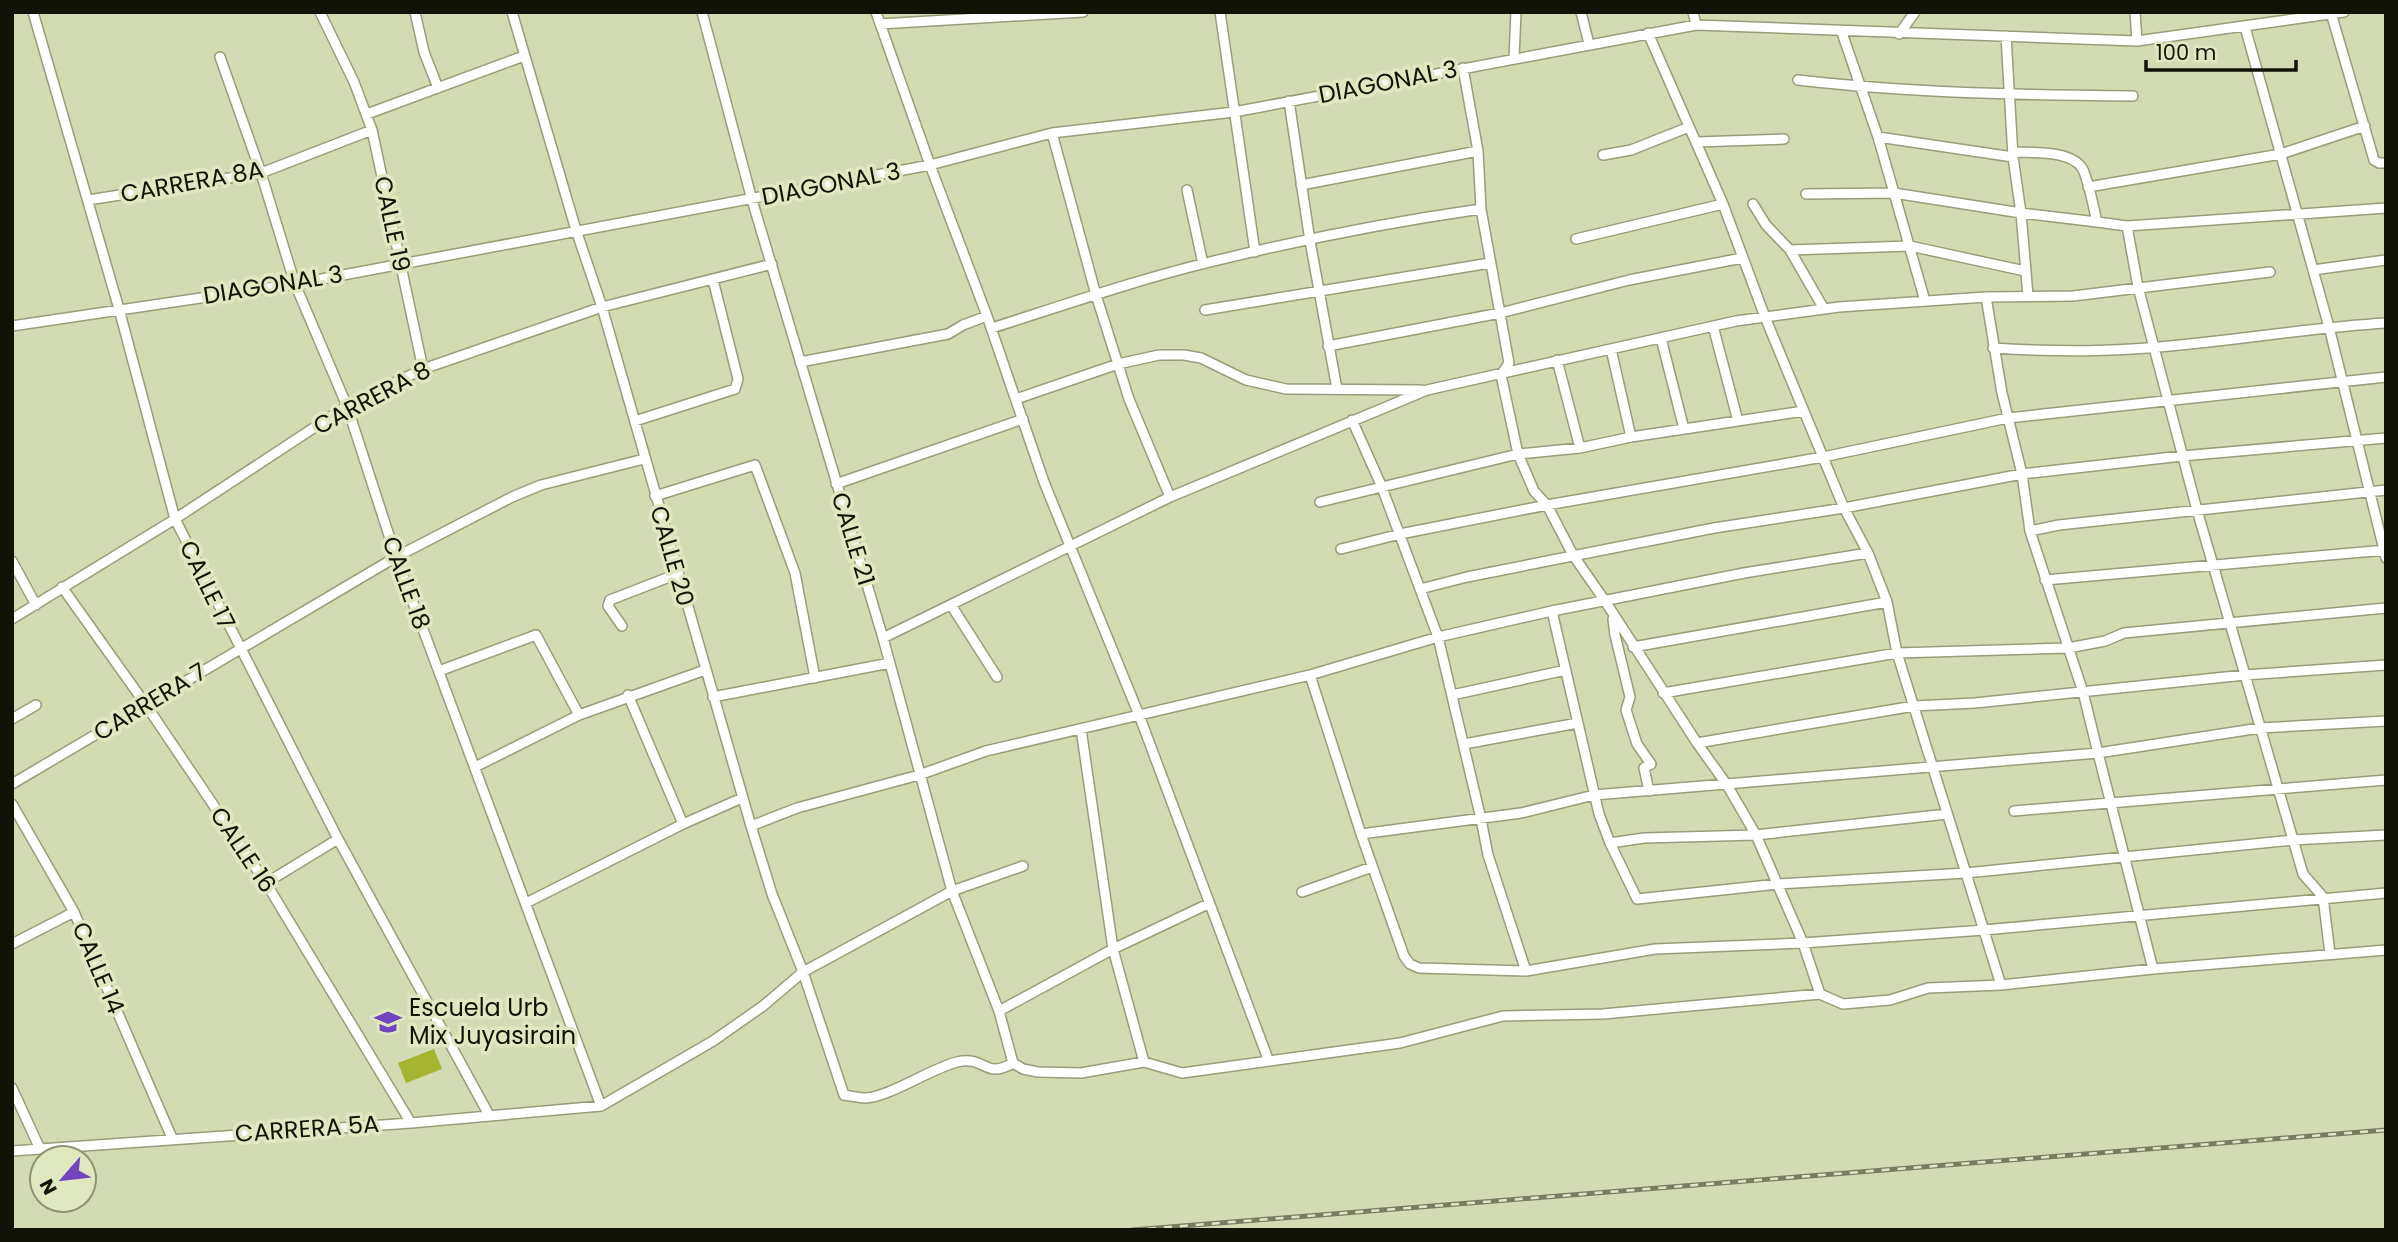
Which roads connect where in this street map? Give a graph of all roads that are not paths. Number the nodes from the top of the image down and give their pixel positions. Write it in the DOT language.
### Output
graph roads {
  1 [pos="33,12"];
  2 [pos="320,12"];
  3 [pos="415,12"];
  4 [pos="512,12"];
  5 [pos="702,12"];
  6 [pos="876,12"];
  7 [pos="1083,12"];
  8 [pos="1220,12"];
  9 [pos="1516,12"];
  10 [pos="1581,12"];
  11 [pos="1693,12"];
  12 [pos="1915,12"];
  13 [pos="2135,12"];
  14 [pos="2344,12"];
  15 [pos="2331,13"];
  16 [pos="2312,14"];
  17 [pos="880,24"];
  18 [pos="1696,25"];
  19 [pos="2245,27"];
  20 [pos="1841,30"];
  21 [pos="1648,33"];
  22 [pos="1899,34"];
  23 [pos="2006,36"];
  24 [pos="2137,41"];
  25 [pos="1589,44"];
  26 [pos="524,55"];
  27 [pos="220,57"];
  28 [pos="1514,58"];
  29 [pos="1463,68"];
  30 [pos="1798,80"];
  31 [pos="438,88"];
  32 [pos="1861,88"];
  33 [pos="2011,95"];
  34 [pos="2133,96"];
  35 [pos="1289,102"];
  36 [pos="1234,112"];
  37 [pos="367,114"];
  38 [pos="2365,126"];
  39 [pos="1689,127"];
  40 [pos="372,130"];
  41 [pos="1052,133"];
  42 [pos="1878,137"];
  43 [pos="1784,139"];
  44 [pos="1696,142"];
  45 [pos="1478,151"];
  46 [pos="2281,154"];
  47 [pos="1603,155"];
  48 [pos="2013,155"];
  49 [pos="2386,163"];
  50 [pos="930,165"];
  51 [pos="261,173"];
  52 [pos="1301,185"];
  53 [pos="2088,187"];
  54 [pos="1187,190"];
  55 [pos="1894,193"];
  56 [pos="1806,194"];
  57 [pos="88,200"];
  58 [pos="752,200"];
  59 [pos="1723,204"];
  60 [pos="1753,205"];
  61 [pos="2386,208"];
  62 [pos="1481,209"];
  63 [pos="2021,214"];
  64 [pos="2298,215"];
  65 [pos="2096,222"];
  66 [pos="2127,226"];
  67 [pos="576,230"];
  68 [pos="1576,239"];
  69 [pos="1310,240"];
  70 [pos="1910,246"];
  71 [pos="1790,250"];
  72 [pos="1255,252"];
  73 [pos="1742,258"];
  74 [pos="2386,260"];
  75 [pos="399,263"];
  76 [pos="1490,263"];
  77 [pos="772,264"];
  78 [pos="1203,264"];
  79 [pos="2314,270"];
  80 [pos="2025,271"];
  81 [pos="2270,272"];
  82 [pos="713,280"];
  83 [pos="295,284"];
  84 [pos="2138,287"];
  85 [pos="1319,292"];
  86 [pos="1096,295"];
  87 [pos="2028,296"];
  88 [pos="1986,297"];
  89 [pos="1925,301"];
  90 [pos="602,307"];
  91 [pos="119,309"];
  92 [pos="1824,309"];
  93 [pos="1205,310"];
  94 [pos="1500,313"];
  95 [pos="987,316"];
  96 [pos="1765,317"];
  97 [pos="2386,323"];
  98 [pos="12,326"];
  99 [pos="1713,326"];
  100 [pos="2329,327"];
  101 [pos="992,328"];
  102 [pos="1661,338"];
  103 [pos="1328,346"];
  104 [pos="2153,347"];
  105 [pos="1993,348"];
  106 [pos="1611,349"];
  107 [pos="1557,360"];
  108 [pos="800,362"];
  109 [pos="1118,364"];
  110 [pos="423,369"];
  111 [pos="1501,375"];
  112 [pos="2386,377"];
  113 [pos="2342,381"];
  114 [pos="1337,389"];
  115 [pos="1427,390"];
  116 [pos="1016,399"];
  117 [pos="2167,400"];
  118 [pos="346,406"];
  119 [pos="1804,411"];
  120 [pos="2008,418"];
  121 [pos="1023,419"];
  122 [pos="1352,420"];
  123 [pos="635,421"];
  124 [pos="1738,421"];
  125 [pos="1684,429"];
  126 [pos="1631,437"];
  127 [pos="2386,438"];
  128 [pos="2357,440"];
  129 [pos="1580,448"];
  130 [pos="1518,454"];
  131 [pos="2182,456"];
  132 [pos="1823,457"];
  133 [pos="644,458"];
  134 [pos="2022,474"];
  135 [pos="836,484"];
  136 [pos="1381,485"];
  137 [pos="2386,491"];
  138 [pos="2370,492"];
  139 [pos="655,496"];
  140 [pos="1170,497"];
  141 [pos="1320,502"];
  142 [pos="1546,505"];
  143 [pos="1844,508"];
  144 [pos="2197,510"];
  145 [pos="175,519"];
  146 [pos="2030,531"];
  147 [pos="1400,534"];
  148 [pos="1070,546"];
  149 [pos="1341,549"];
  150 [pos="2385,553"];
  151 [pos="1868,554"];
  152 [pos="1573,555"];
  153 [pos="396,557"];
  154 [pos="12,561"];
  155 [pos="2213,565"];
  156 [pos="677,574"];
  157 [pos="2045,580"];
  158 [pos="62,587"];
  159 [pos="1420,589"];
  160 [pos="1605,601"];
  161 [pos="1886,602"];
  162 [pos="36,605"];
  163 [pos="951,605"];
  164 [pos="2386,608"];
  165 [pos="1552,611"];
  166 [pos="1613,617"];
  167 [pos="12,619"];
  168 [pos="2230,625"];
  169 [pos="622,626"];
  170 [pos="883,638"];
  171 [pos="1438,638"];
  172 [pos="239,648"];
  173 [pos="1633,648"];
  174 [pos="2068,648"];
  175 [pos="1897,653"];
  176 [pos="890,663"];
  177 [pos="2386,665"];
  178 [pos="705,670"];
  179 [pos="1566,670"];
  180 [pos="439,671"];
  181 [pos="1310,675"];
  182 [pos="2245,675"];
  183 [pos="997,677"];
  184 [pos="815,678"];
  185 [pos="2083,692"];
  186 [pos="1663,693"];
  187 [pos="628,695"];
  188 [pos="1452,695"];
  189 [pos="713,697"];
  190 [pos="36,705"];
  191 [pos="146,705"];
  192 [pos="1914,706"];
  193 [pos="579,715"];
  194 [pos="1139,715"];
  195 [pos="12,719"];
  196 [pos="2386,721"];
  197 [pos="1578,723"];
  198 [pos="2260,728"];
  199 [pos="1081,729"];
  200 [pos="1697,743"];
  201 [pos="1464,744"];
  202 [pos="2098,753"];
  203 [pos="475,767"];
  204 [pos="1932,767"];
  205 [pos="919,775"];
  206 [pos="2386,780"];
  207 [pos="12,784"];
  208 [pos="1727,785"];
  209 [pos="2278,788"];
  210 [pos="1649,791"];
  211 [pos="1594,795"];
  212 [pos="742,798"];
  213 [pos="2111,803"];
  214 [pos="12,804"];
  215 [pos="2014,811"];
  216 [pos="1947,814"];
  217 [pos="1481,819"];
  218 [pos="683,824"];
  219 [pos="751,827"];
  220 [pos="1361,834"];
  221 [pos="1756,835"];
  222 [pos="2386,835"];
  223 [pos="338,839"];
  224 [pos="2293,841"];
  225 [pos="1610,844"];
  226 [pos="2124,857"];
  227 [pos="1023,866"];
  228 [pos="1373,867"];
  229 [pos="1966,873"];
  230 [pos="266,883"];
  231 [pos="1778,884"];
  232 [pos="952,891"];
  233 [pos="1302,892"];
  234 [pos="2386,893"];
  235 [pos="2323,897"];
  236 [pos="526,903"];
  237 [pos="1208,904"];
  238 [pos="74,912"];
  239 [pos="2139,915"];
  240 [pos="1984,930"];
  241 [pos="1803,943"];
  242 [pos="12,944"];
  243 [pos="1113,949"];
  244 [pos="2386,950"];
  245 [pos="2330,954"];
  246 [pos="2153,969"];
  247 [pos="1526,971"];
  248 [pos="803,972"];
  249 [pos="2001,985"];
  250 [pos="1819,994"];
  251 [pos="999,1011"];
  252 [pos="1268,1059"];
  253 [pos="1143,1062"];
  254 [pos="1013,1063"];
  255 [pos="12,1088"];
  256 [pos="601,1106"];
  257 [pos="489,1115"];
  258 [pos="411,1123"];
  259 [pos="172,1138"];
  260 [pos="38,1144"];
  261 [pos="98,1144"];
  1 -- 57 [label="street, CALLE 17"];
  2 -- 37 [label="street, CALLE 19"];
  3 -- 31 [label="street"];
  4 -- 26 [label="street, CALLE 20"];
  5 -- 58 [label="street, CALLE 21"];
  6 -- 17 [label="street"];
  7 -- 17 [label="street"];
  8 -- 36 [label="street"];
  9 -- 28 [label="street"];
  10 -- 25 [label="street"];
  11 -- 18 [label="street"];
  12 -- 22 [label="street"];
  13 -- 24 [label="street"];
  14 -- 15 [label="street, DIAGONAL 3"];
  15 -- 16 [label="street, DIAGONAL 3"];
  15 -- 38 [label="street"];
  16 -- 19 [label="street, DIAGONAL 3"];
  17 -- 50 [label="street"];
  18 -- 20 [label="street, DIAGONAL 3"];
  18 -- 21 [label="street, DIAGONAL 3"];
  19 -- 24 [label="street, DIAGONAL 3"];
  19 -- 46 [label="street"];
  20 -- 22 [label="street, DIAGONAL 3"];
  20 -- 32 [label="street"];
  21 -- 25 [label="street, DIAGONAL 3"];
  21 -- 39 [label="street"];
  22 -- 23 [label="street, DIAGONAL 3"];
  23 -- 24 [label="street, DIAGONAL 3"];
  23 -- 33 [label="street"];
  25 -- 28 [label="street, DIAGONAL 3"];
  26 -- 31 [label="street"];
  26 -- 67 [label="street, CALLE 20"];
  27 -- 51 [label="street, CALLE 18"];
  28 -- 29 [label="street, DIAGONAL 3"];
  29 -- 35 [label="street, DIAGONAL 3"];
  29 -- 45 [label="street"];
  30 -- 32 [label="street"];
  31 -- 37 [label="street"];
  32 -- 33 [label="street"];
  32 -- 42 [label="street"];
  33 -- 34 [label="street"];
  33 -- 48 [label="street"];
  35 -- 36 [label="street, DIAGONAL 3"];
  35 -- 52 [label="street"];
  36 -- 41 [label="street, DIAGONAL 3"];
  36 -- 72 [label="street"];
  37 -- 40 [label="street, CALLE 19"];
  38 -- 46 [label="street"];
  38 -- 49 [label="street"];
  39 -- 44 [label="street"];
  39 -- 47 [label="street"];
  40 -- 51 [label="street, CARRERA 8A"];
  40 -- 75 [label="street, CALLE 19"];
  41 -- 50 [label="street, DIAGONAL 3"];
  41 -- 86 [label="street"];
  42 -- 48 [label="street"];
  42 -- 55 [label="street"];
  43 -- 44 [label="street"];
  44 -- 59 [label="street"];
  45 -- 52 [label="street"];
  45 -- 62 [label="street"];
  46 -- 53 [label="street"];
  46 -- 64 [label="street"];
  48 -- 53 [label="street"];
  48 -- 63 [label="street"];
  50 -- 58 [label="street, DIAGONAL 3"];
  50 -- 95 [label="street"];
  51 -- 57 [label="street, CARRERA 8A"];
  51 -- 83 [label="street, CALLE 18"];
  52 -- 69 [label="street"];
  53 -- 65 [label="street"];
  54 -- 78 [label="street"];
  55 -- 56 [label="street"];
  55 -- 63 [label="street"];
  55 -- 70 [label="street"];
  57 -- 91 [label="street, CALLE 17"];
  58 -- 67 [label="street, DIAGONAL 3"];
  58 -- 77 [label="street, CALLE 21"];
  59 -- 68 [label="street"];
  59 -- 73 [label="street"];
  60 -- 71 [label="street"];
  61 -- 64 [label="street"];
  62 -- 69 [label="street"];
  62 -- 76 [label="street"];
  63 -- 65 [label="street"];
  63 -- 80 [label="street"];
  64 -- 66 [label="street"];
  64 -- 79 [label="street"];
  65 -- 66 [label="street"];
  66 -- 84 [label="street"];
  67 -- 75 [label="street, DIAGONAL 3"];
  67 -- 90 [label="street, CALLE 20"];
  69 -- 72 [label="street"];
  69 -- 85 [label="street"];
  70 -- 71 [label="street"];
  70 -- 80 [label="street"];
  70 -- 89 [label="street"];
  71 -- 92 [label="street"];
  72 -- 78 [label="street"];
  73 -- 94 [label="street"];
  73 -- 96 [label="street"];
  74 -- 79 [label="street"];
  75 -- 83 [label="street, DIAGONAL 3"];
  75 -- 110 [label="street, CALLE 19"];
  76 -- 85 [label="street"];
  76 -- 94 [label="street"];
  77 -- 82 [label="street, CARRERA 8"];
  77 -- 108 [label="street, CALLE 21"];
  78 -- 86 [label="street"];
  79 -- 100 [label="street"];
  80 -- 87 [label="street"];
  81 -- 84 [label="street"];
  82 -- 90 [label="street, CARRERA 8"];
  82 -- 123 [label="street"];
  83 -- 91 [label="street, DIAGONAL 3"];
  83 -- 118 [label="street, CALLE 18"];
  84 -- 87 [label="street"];
  84 -- 104 [label="street"];
  85 -- 93 [label="street"];
  85 -- 103 [label="street"];
  86 -- 101 [label="street"];
  86 -- 109 [label="street"];
  87 -- 88 [label="street"];
  88 -- 89 [label="street"];
  88 -- 105 [label="street"];
  89 -- 92 [label="street"];
  90 -- 110 [label="street, CARRERA 8"];
  90 -- 123 [label="street, CALLE 20"];
  91 -- 98 [label="street, DIAGONAL 3"];
  91 -- 145 [label="street, CALLE 17"];
  92 -- 96 [label="street"];
  94 -- 103 [label="street"];
  94 -- 111 [label="street"];
  95 -- 101 [label="street"];
  95 -- 108 [label="street"];
  96 -- 99 [label="street"];
  96 -- 119 [label="street"];
  97 -- 100 [label="street"];
  99 -- 102 [label="street"];
  99 -- 124 [label="street"];
  100 -- 104 [label="street"];
  100 -- 113 [label="street"];
  101 -- 116 [label="street"];
  102 -- 106 [label="street"];
  102 -- 125 [label="street"];
  103 -- 114 [label="street"];
  104 -- 105 [label="street"];
  104 -- 117 [label="street"];
  105 -- 120 [label="street"];
  106 -- 107 [label="street"];
  106 -- 126 [label="street"];
  107 -- 111 [label="street"];
  107 -- 129 [label="street"];
  108 -- 135 [label="street, CALLE 21"];
  109 -- 114 [label="street"];
  109 -- 116 [label="street"];
  109 -- 140 [label="street"];
  110 -- 118 [label="street, CARRERA 8"];
  111 -- 115 [label="street"];
  111 -- 130 [label="street"];
  112 -- 113 [label="street"];
  113 -- 117 [label="street"];
  113 -- 128 [label="street"];
  114 -- 115 [label="street"];
  115 -- 122 [label="street"];
  116 -- 121 [label="street"];
  117 -- 120 [label="street"];
  117 -- 131 [label="street"];
  118 -- 145 [label="street, CARRERA 8"];
  118 -- 153 [label="street, CALLE 18"];
  119 -- 124 [label="street"];
  119 -- 132 [label="street"];
  120 -- 132 [label="street"];
  120 -- 134 [label="street"];
  121 -- 135 [label="street"];
  121 -- 148 [label="street"];
  122 -- 136 [label="street"];
  122 -- 140 [label="street"];
  123 -- 133 [label="street, CALLE 20"];
  124 -- 125 [label="street"];
  125 -- 126 [label="street"];
  126 -- 129 [label="street"];
  127 -- 128 [label="street"];
  128 -- 131 [label="street"];
  128 -- 138 [label="street"];
  129 -- 130 [label="street"];
  130 -- 136 [label="street"];
  130 -- 142 [label="street"];
  131 -- 134 [label="street"];
  131 -- 144 [label="street"];
  132 -- 142 [label="street"];
  132 -- 143 [label="street"];
  133 -- 139 [label="street, CALLE 20"];
  133 -- 153 [label="street, CARRERA 7"];
  134 -- 143 [label="street"];
  134 -- 146 [label="street"];
  135 -- 170 [label="street, CALLE 21"];
  136 -- 141 [label="street"];
  136 -- 147 [label="street"];
  137 -- 138 [label="street"];
  138 -- 144 [label="street"];
  138 -- 150 [label="street"];
  139 -- 156 [label="street, CALLE 20"];
  139 -- 184 [label="street"];
  140 -- 148 [label="street"];
  142 -- 147 [label="street"];
  142 -- 152 [label="street"];
  143 -- 151 [label="street"];
  143 -- 152 [label="street"];
  144 -- 146 [label="street"];
  144 -- 155 [label="street"];
  145 -- 158 [label="street, CARRERA 8"];
  145 -- 172 [label="street, CALLE 17"];
  146 -- 157 [label="street"];
  147 -- 149 [label="street"];
  147 -- 159 [label="street"];
  148 -- 163 [label="street"];
  148 -- 194 [label="street"];
  150 -- 155 [label="street"];
  151 -- 160 [label="street"];
  151 -- 161 [label="street"];
  152 -- 159 [label="street"];
  152 -- 160 [label="street"];
  153 -- 172 [label="street, CARRERA 7"];
  153 -- 180 [label="street, CALLE 18"];
  154 -- 162 [label="street"];
  155 -- 157 [label="street"];
  155 -- 168 [label="street"];
  156 -- 169 [label="street"];
  156 -- 178 [label="street, CALLE 20"];
  157 -- 174 [label="street"];
  158 -- 162 [label="street, CARRERA 8"];
  158 -- 191 [label="street, CALLE 16"];
  159 -- 171 [label="street"];
  160 -- 165 [label="street"];
  160 -- 166 [label="street"];
  161 -- 173 [label="street"];
  161 -- 175 [label="street"];
  162 -- 167 [label="street, CARRERA 8"];
  163 -- 170 [label="street"];
  163 -- 183 [label="street"];
  164 -- 168 [label="street"];
  165 -- 171 [label="street"];
  165 -- 179 [label="street"];
  166 -- 173 [label="street"];
  166 -- 210 [label="street"];
  168 -- 174 [label="street"];
  168 -- 182 [label="street"];
  170 -- 176 [label="street, CALLE 21"];
  171 -- 181 [label="street"];
  171 -- 188 [label="street"];
  172 -- 191 [label="street, CARRERA 7"];
  172 -- 223 [label="street, CALLE 17"];
  173 -- 186 [label="street"];
  174 -- 175 [label="street"];
  174 -- 185 [label="street"];
  175 -- 186 [label="street"];
  175 -- 192 [label="street"];
  176 -- 184 [label="street"];
  176 -- 205 [label="street, CALLE 21"];
  177 -- 182 [label="street"];
  178 -- 187 [label="street"];
  178 -- 189 [label="street, CALLE 20"];
  179 -- 188 [label="street"];
  179 -- 197 [label="street"];
  180 -- 193 [label="street"];
  180 -- 203 [label="street, CALLE 18"];
  181 -- 194 [label="street"];
  181 -- 220 [label="street"];
  182 -- 185 [label="street"];
  182 -- 198 [label="street"];
  184 -- 189 [label="street"];
  185 -- 192 [label="street"];
  185 -- 202 [label="street"];
  186 -- 200 [label="street"];
  187 -- 193 [label="street"];
  187 -- 218 [label="street"];
  188 -- 201 [label="street"];
  189 -- 212 [label="street, CALLE 20"];
  190 -- 195 [label="street"];
  191 -- 207 [label="street, CARRERA 7"];
  191 -- 230 [label="street, CALLE 16"];
  192 -- 200 [label="street"];
  192 -- 204 [label="street"];
  193 -- 203 [label="street"];
  194 -- 199 [label="street"];
  194 -- 237 [label="street"];
  196 -- 198 [label="street"];
  197 -- 201 [label="street"];
  197 -- 211 [label="street"];
  198 -- 202 [label="street"];
  198 -- 209 [label="street"];
  199 -- 205 [label="street"];
  199 -- 243 [label="street"];
  200 -- 208 [label="street"];
  201 -- 217 [label="street"];
  202 -- 204 [label="street"];
  202 -- 213 [label="street"];
  203 -- 236 [label="street, CALLE 18"];
  204 -- 208 [label="street"];
  204 -- 216 [label="street"];
  205 -- 219 [label="street"];
  205 -- 232 [label="street, CALLE 21"];
  206 -- 209 [label="street"];
  208 -- 210 [label="street"];
  208 -- 221 [label="street"];
  209 -- 213 [label="street"];
  209 -- 224 [label="street"];
  210 -- 211 [label="street"];
  211 -- 217 [label="street"];
  211 -- 225 [label="street"];
  212 -- 218 [label="street"];
  212 -- 219 [label="street, CALLE 20"];
  213 -- 215 [label="street"];
  213 -- 226 [label="street"];
  214 -- 238 [label="street, CALLE 14"];
  216 -- 221 [label="street"];
  216 -- 229 [label="street"];
  217 -- 220 [label="street"];
  217 -- 247 [label="street"];
  218 -- 236 [label="street"];
  219 -- 248 [label="street, CALLE 20"];
  220 -- 228 [label="street"];
  221 -- 225 [label="street"];
  221 -- 231 [label="street"];
  222 -- 224 [label="street"];
  223 -- 230 [label="street"];
  223 -- 257 [label="street, CALLE 17"];
  224 -- 226 [label="street"];
  224 -- 235 [label="street"];
  225 -- 231 [label="street"];
  226 -- 229 [label="street"];
  226 -- 239 [label="street"];
  227 -- 232 [label="street"];
  228 -- 233 [label="street"];
  228 -- 247 [label="street"];
  229 -- 231 [label="street"];
  229 -- 240 [label="street"];
  230 -- 258 [label="street, CALLE 16"];
  231 -- 241 [label="street"];
  232 -- 248 [label="street"];
  232 -- 251 [label="street, CALLE 21"];
  234 -- 235 [label="street"];
  235 -- 239 [label="street"];
  235 -- 245 [label="street"];
  236 -- 256 [label="street, CALLE 18"];
  237 -- 243 [label="street"];
  237 -- 252 [label="street"];
  238 -- 242 [label="street"];
  238 -- 259 [label="street, CALLE 14"];
  239 -- 240 [label="street"];
  239 -- 246 [label="street"];
  240 -- 241 [label="street"];
  240 -- 249 [label="street"];
  241 -- 247 [label="street"];
  241 -- 250 [label="street"];
  243 -- 251 [label="street"];
  243 -- 253 [label="street"];
  244 -- 245 [label="street"];
  245 -- 246 [label="street"];
  246 -- 249 [label="street"];
  248 -- 254 [label="street, CALLE 20"];
  248 -- 256 [label="street"];
  249 -- 250 [label="street"];
  250 -- 252 [label="street"];
  251 -- 254 [label="street, CALLE 21"];
  252 -- 253 [label="street"];
  253 -- 254 [label="street"];
  255 -- 260 [label="street"];
  256 -- 257 [label="street, CARRERA 5A"];
  257 -- 258 [label="street, CARRERA 5A"];
  258 -- 259 [label="street, CARRERA 5A"];
  259 -- 261 [label="street, CARRERA 5A"];
}
